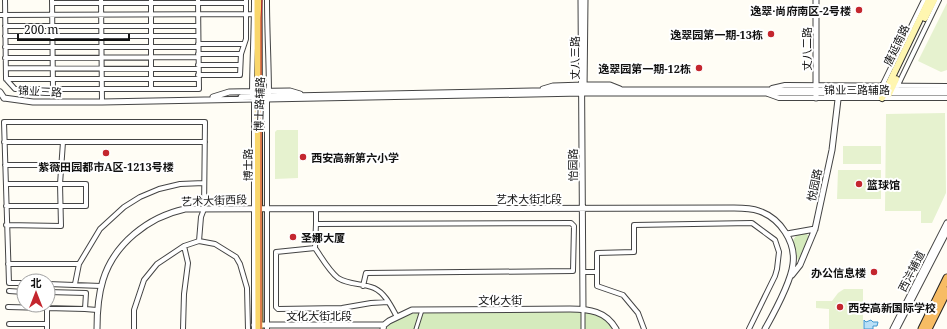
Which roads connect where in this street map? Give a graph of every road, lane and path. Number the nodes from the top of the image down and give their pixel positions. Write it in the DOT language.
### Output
graph roads {
  1 [pos="5,0"];
  2 [pos="254,0"];
  3 [pos="258,0"];
  4 [pos="262,0"];
  5 [pos="267,0"];
  6 [pos="581,0"];
  7 [pos="585,0"];
  8 [pos="813,0"];
  9 [pos="816,0"];
  10 [pos="924,0"];
  11 [pos="929,0"];
  12 [pos="934,0"];
  13 [pos="939,0"];
  14 [pos="52,2"];
  15 [pos="101,2"];
  16 [pos="151,2"];
  17 [pos="198,2"];
  18 [pos="246,2"];
  19 [pos="246,14"];
  20 [pos="254,14"];
  21 [pos="2,15"];
  22 [pos="52,15"];
  23 [pos="101,15"];
  24 [pos="151,15"];
  25 [pos="198,15"];
  26 [pos="5,26"];
  27 [pos="52,26"];
  28 [pos="101,26"];
  29 [pos="151,26"];
  30 [pos="198,26"];
  31 [pos="5,36"];
  32 [pos="52,36"];
  33 [pos="101,36"];
  34 [pos="151,36"];
  35 [pos="198,36"];
  36 [pos="243,44"];
  37 [pos="5,46"];
  38 [pos="198,46"];
  39 [pos="52,47"];
  40 [pos="101,47"];
  41 [pos="151,47"];
  42 [pos="240,54"];
  43 [pos="198,56"];
  44 [pos="5,58"];
  45 [pos="52,58"];
  46 [pos="101,58"];
  47 [pos="151,58"];
  48 [pos="240,65"];
  49 [pos="198,67"];
  50 [pos="6,68"];
  51 [pos="52,68"];
  52 [pos="101,68"];
  53 [pos="151,68"];
  54 [pos="198,77"];
  55 [pos="151,78"];
  56 [pos="6,79"];
  57 [pos="101,79"];
  58 [pos="52,80"];
  59 [pos="947,86"];
  60 [pos="583,88"];
  61 [pos="52,89"];
  62 [pos="151,89"];
  63 [pos="101,90"];
  64 [pos="888,90"];
  65 [pos="947,90"];
  66 [pos="767,92"];
  67 [pos="814,92"];
  68 [pos="947,93"];
  69 [pos="838,94"];
  70 [pos="1,95"];
  71 [pos="260,96"];
  72 [pos="947,98"];
  73 [pos="102,101"];
  74 [pos="4,142"];
  75 [pos="63,142"];
  76 [pos="205,142"];
  77 [pos="5,165"];
  78 [pos="61,165"];
  79 [pos="84,165"];
  80 [pos="204,183"];
  81 [pos="6,184"];
  82 [pos="60,184"];
  83 [pos="6,206"];
  84 [pos="61,206"];
  85 [pos="260,208"];
  86 [pos="583,208"];
  87 [pos="204,209"];
  88 [pos="316,209"];
  89 [pos="947,223"];
  90 [pos="316,224"];
  91 [pos="6,225"];
  92 [pos="815,229"];
  93 [pos="947,231"];
  94 [pos="787,234"];
  95 [pos="199,241"];
  96 [pos="184,246"];
  97 [pos="315,248"];
  98 [pos="8,264"];
  99 [pos="79,264"];
  100 [pos="583,272"];
  101 [pos="597,272"];
  102 [pos="790,278"];
  103 [pos="947,278"];
  104 [pos="16,283"];
  105 [pos="56,284"];
  106 [pos="75,284"];
  107 [pos="101,286"];
  108 [pos="363,286"];
  109 [pos="9,291"];
  110 [pos="16,291"];
  111 [pos="947,291"];
  112 [pos="56,292"];
  113 [pos="388,302"];
  114 [pos="8,307"];
  115 [pos="16,307"];
  116 [pos="56,307"];
  117 [pos="85,309"];
  118 [pos="423,309"];
  119 [pos="583,309"];
  120 [pos="97,310"];
  121 [pos="47,313"];
  122 [pos="396,317"];
  123 [pos="9,324"];
  124 [pos="47,327"];
  125 [pos="260,327"];
  126 [pos="384,327"];
  127 [pos="97,329"];
  128 [pos="134,329"];
  129 [pos="184,329"];
  130 [pos="248,329"];
  131 [pos="416,329"];
  132 [pos="583,329"];
  133 [pos="616,329"];
  134 [pos="644,329"];
  135 [pos="749,329"];
  136 [pos="765,329"];
  137 [pos="893,329"];
  138 [pos="897,329"];
  139 [pos="922,329"];
  140 [pos="928,329"];
  1 -- 21 [label="street"];
  2 -- 20 [label="street, 博士路辅路"];
  3 -- 71 [label="main road, 博士路"];
  4 -- 71 [label="main road, 博士路"];
  5 -- 71 [label="street, 博士路辅路"];
  6 -- 60 [label="street, 丈八三路"];
  7 -- 60 [label="street, 丈八三路"];
  8 -- 67 [label="street, 丈八二路"];
  9 -- 67 [label="street, 丈八二路"];
  10 -- 64 [label="street"];
  11 -- 64 [label="main road, 唐延南路"];
  12 -- 64 [label="main road, 唐延南路"];
  13 -- 64 [label="street"];
  14 -- 15 [label="street"];
  14 -- 22 [label="street"];
  15 -- 16 [label="street"];
  15 -- 23 [label="street"];
  16 -- 17 [label="street"];
  16 -- 24 [label="street"];
  17 -- 18 [label="street"];
  17 -- 25 [label="street"];
  18 -- 19 [label="street"];
  19 -- 20 [label="street"];
  19 -- 25 [label="street"];
  19 -- 36 [label="street"];
  20 -- 71 [label="street, 博士路辅路"];
  21 -- 22 [label="street"];
  21 -- 26 [label="street"];
  22 -- 23 [label="street"];
  22 -- 27 [label="street"];
  23 -- 24 [label="street"];
  23 -- 28 [label="street"];
  24 -- 25 [label="street"];
  24 -- 29 [label="street"];
  25 -- 30 [label="street"];
  26 -- 27 [label="street"];
  26 -- 31 [label="street"];
  27 -- 28 [label="street"];
  27 -- 32 [label="street"];
  28 -- 29 [label="street"];
  28 -- 33 [label="street"];
  29 -- 30 [label="street"];
  29 -- 34 [label="street"];
  30 -- 35 [label="street"];
  31 -- 32 [label="street"];
  31 -- 37 [label="street"];
  32 -- 33 [label="street"];
  32 -- 39 [label="street"];
  33 -- 34 [label="street"];
  33 -- 40 [label="street"];
  34 -- 35 [label="street"];
  34 -- 41 [label="street"];
  35 -- 38 [label="street"];
  36 -- 38 [label="street"];
  36 -- 42 [label="street"];
  37 -- 39 [label="street"];
  37 -- 44 [label="street"];
  38 -- 41 [label="street"];
  38 -- 43 [label="street"];
  39 -- 40 [label="street"];
  39 -- 45 [label="street"];
  40 -- 41 [label="street"];
  40 -- 46 [label="street"];
  41 -- 47 [label="street"];
  42 -- 43 [label="street"];
  42 -- 48 [label="street"];
  43 -- 47 [label="street"];
  43 -- 49 [label="street"];
  44 -- 45 [label="street"];
  44 -- 50 [label="street"];
  45 -- 46 [label="street"];
  45 -- 51 [label="street"];
  46 -- 47 [label="street"];
  46 -- 52 [label="street"];
  47 -- 53 [label="street"];
  48 -- 49 [label="street"];
  48 -- 54 [label="street"];
  49 -- 53 [label="street"];
  49 -- 54 [label="street"];
  50 -- 51 [label="street"];
  50 -- 56 [label="street"];
  51 -- 52 [label="street"];
  51 -- 58 [label="street"];
  52 -- 53 [label="street"];
  52 -- 57 [label="street"];
  53 -- 55 [label="street"];
  54 -- 55 [label="street"];
  54 -- 62 [label="street"];
  55 -- 57 [label="street"];
  55 -- 62 [label="street"];
  56 -- 58 [label="street"];
  56 -- 61 [label="street"];
  57 -- 58 [label="street"];
  57 -- 63 [label="street"];
  58 -- 61 [label="street"];
  59 -- 64 [label="street, 锦业三路辅路"];
  60 -- 66 [label="street"];
  60 -- 66 [label="street"];
  60 -- 71 [label="street"];
  60 -- 71 [label="street"];
  60 -- 86 [label="street, 怡园路"];
  61 -- 63 [label="street"];
  62 -- 63 [label="street"];
  63 -- 73 [label="street"];
  64 -- 65 [label="street"];
  64 -- 67 [label="street, 锦业三路辅路"];
  64 -- 68 [label="street"];
  64 -- 69 [label="street"];
  64 -- 72 [label="street, 锦业三路辅路"];
  66 -- 67 [label="street"];
  66 -- 67 [label="street, 锦业三路辅路"];
  67 -- 69 [label="street"];
  69 -- 92 [label="street, 悦园路"];
  70 -- 73 [label="street, 锦业三路"];
  71 -- 73 [label="street, 锦业三路"];
  71 -- 73 [label="street, 锦业三路"];
  71 -- 85 [label="main road, 博士路"];
  74 -- 75 [label="street"];
  74 -- 76 [label="street"];
  74 -- 77 [label="street"];
  75 -- 76 [label="street"];
  75 -- 78 [label="street"];
  76 -- 80 [label="street"];
  77 -- 78 [label="street"];
  77 -- 81 [label="street"];
  78 -- 79 [label="street"];
  78 -- 82 [label="street"];
  80 -- 87 [label="street"];
  80 -- 99 [label="street"];
  81 -- 82 [label="street"];
  81 -- 83 [label="street"];
  82 -- 84 [label="street"];
  82 -- 84 [label="street"];
  83 -- 84 [label="street"];
  83 -- 91 [label="street"];
  84 -- 91 [label="street"];
  85 -- 87 [label="street, 艺术大街西段"];
  85 -- 88 [label="street, 艺术大街北段"];
  85 -- 125 [label="main road, 博士路"];
  86 -- 88 [label="street, 艺术大街北段"];
  86 -- 94 [label="street, 艺术大街北段"];
  86 -- 100 [label="street, 怡园路"];
  87 -- 95 [label="street"];
  87 -- 107 [label="street, 艺术大街西段"];
  88 -- 90 [label="street"];
  89 -- 137 [label="street, 西沣辅道"];
  90 -- 97 [label="street"];
  90 -- 108 [label="street"];
  91 -- 98 [label="street"];
  92 -- 94 [label="street"];
  92 -- 102 [label="street, 悦园路"];
  93 -- 138 [label="street, 西沣辅道"];
  94 -- 102 [label="street"];
  95 -- 96 [label="street"];
  95 -- 130 [label="street"];
  96 -- 128 [label="street"];
  96 -- 129 [label="street"];
  97 -- 108 [label="street"];
  97 -- 113 [label="street"];
  98 -- 99 [label="street"];
  98 -- 104 [label="street"];
  99 -- 106 [label="street"];
  100 -- 101 [label="street"];
  100 -- 119 [label="street, 怡园路"];
  101 -- 134 [label="street"];
  101 -- 135 [label="street"];
  102 -- 136 [label="street"];
  103 -- 139 [label="highway"];
  105 -- 106 [label="street"];
  106 -- 107 [label="street"];
  107 -- 120 [label="street, 艺术大街西段"];
  108 -- 113 [label="street"];
  109 -- 110 [label="street"];
  111 -- 140 [label="highway"];
  112 -- 117 [label="street"];
  113 -- 122 [label="street"];
  114 -- 115 [label="street"];
  116 -- 117 [label="street"];
  117 -- 120 [label="street"];
  118 -- 119 [label="street, 文化大街"];
  118 -- 122 [label="street, 文化大街"];
  118 -- 131 [label="street"];
  119 -- 132 [label="street"];
  119 -- 133 [label="street, 文化大街"];
  120 -- 127 [label="street, 艺术大街西段"];
  121 -- 124 [label="street"];
  122 -- 126 [label="street, 文化大街"];
  123 -- 124 [label="street"];
  125 -- 126 [label="street, 文化大街北段"];
}
